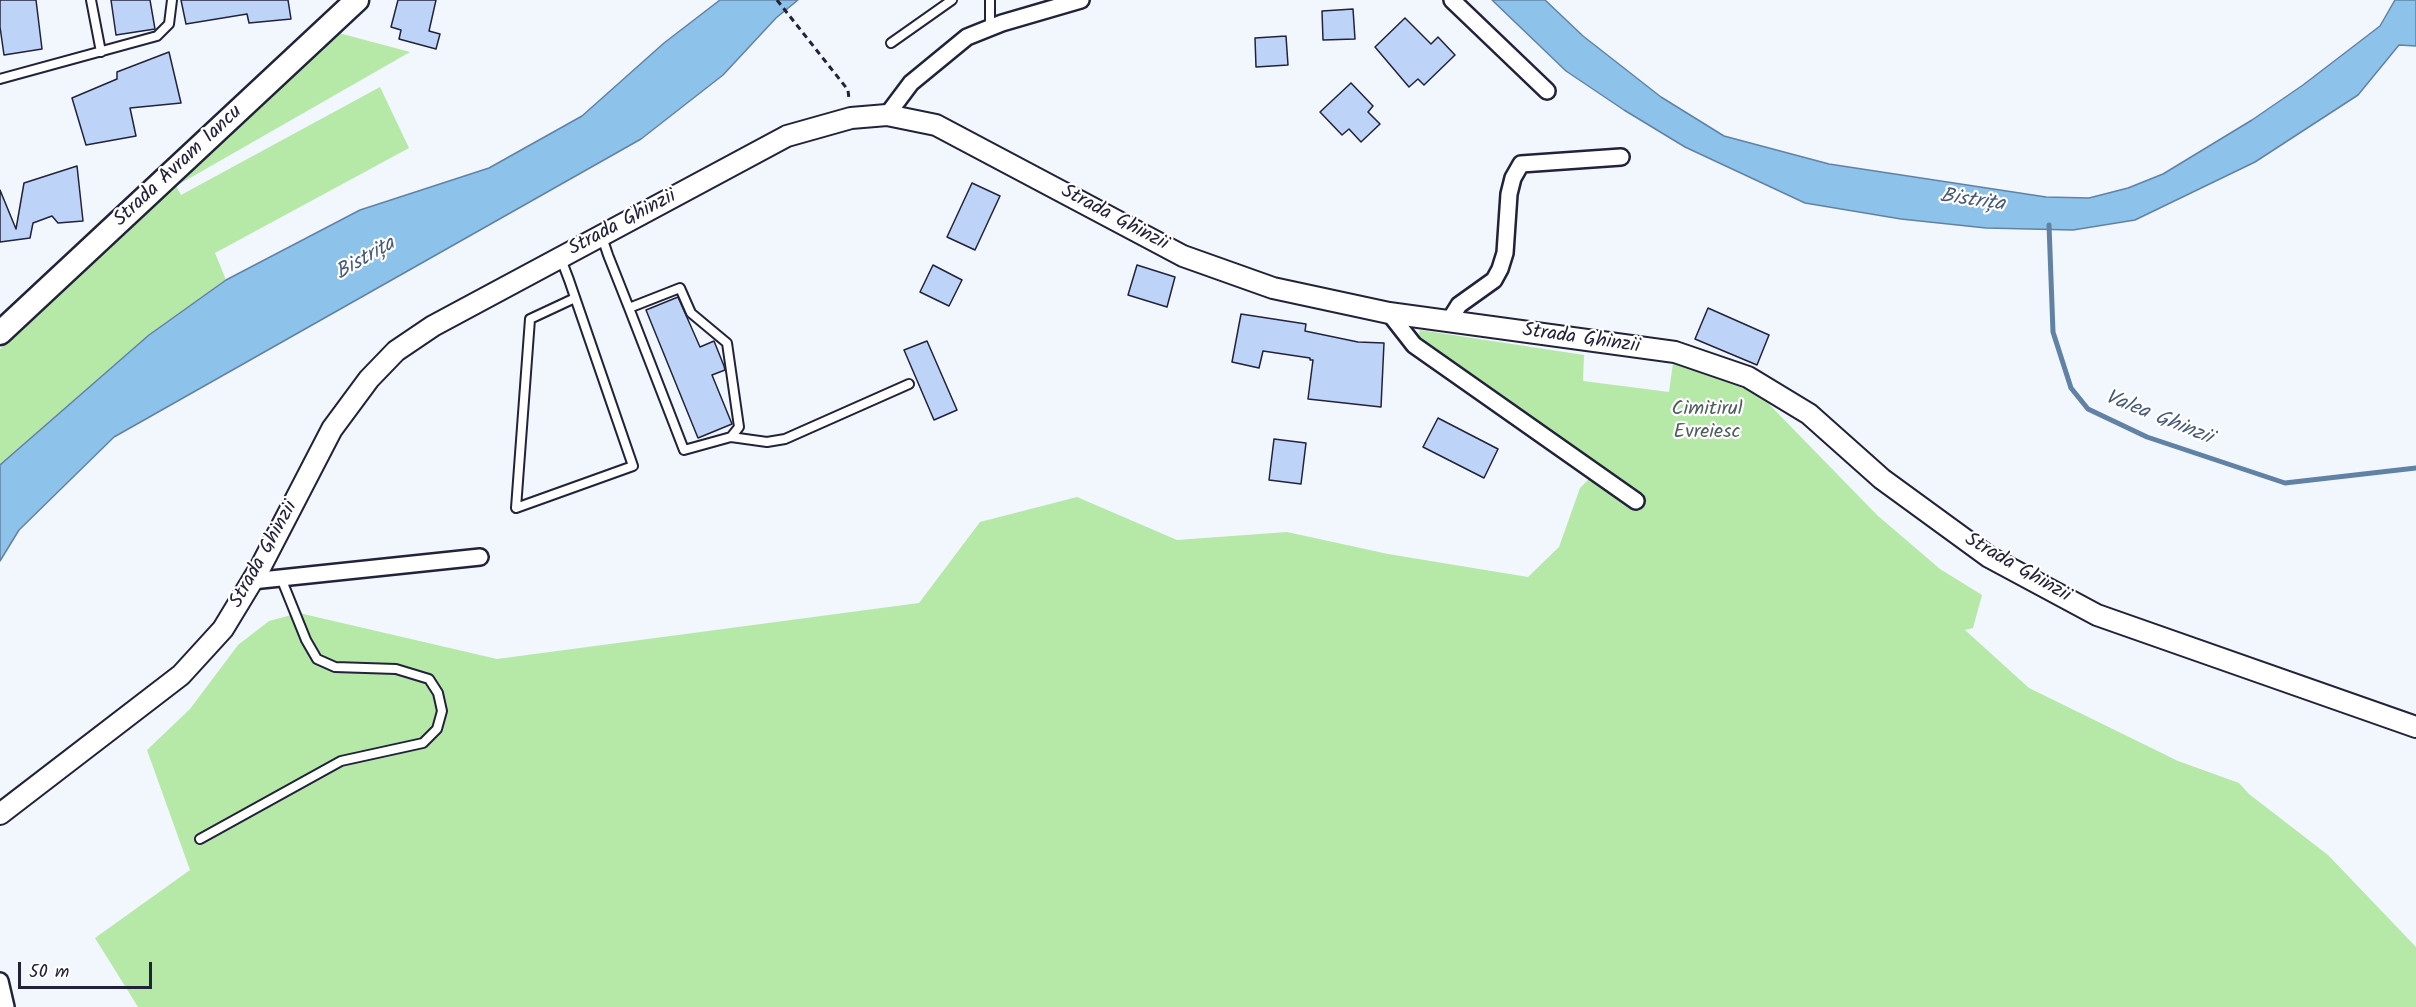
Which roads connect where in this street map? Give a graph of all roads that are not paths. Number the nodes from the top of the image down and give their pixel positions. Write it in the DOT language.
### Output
graph roads {
  1 [pos="91,0"];
  2 [pos="172,0"];
  3 [pos="357,0"];
  4 [pos="952,0"];
  5 [pos="990,0"];
  6 [pos="1080,0"];
  7 [pos="1452,0"];
  8 [pos="990,28"];
  9 [pos="891,43"];
  10 [pos="101,52"];
  11 [pos="0,79"];
  12 [pos="1547,92"];
  13 [pos="887,115"];
  14 [pos="1621,157"];
  15 [pos="601,236"];
  16 [pos="560,258"];
  17 [pos="575,298"];
  18 [pos="629,308"];
  19 [pos="1389,313"];
  20 [pos="1449,321"];
  21 [pos="0,333"];
  22 [pos="909,384"];
  23 [pos="731,437"];
  24 [pos="1636,501"];
  25 [pos="480,557"];
  26 [pos="281,578"];
  27 [pos="252,581"];
  28 [pos="2416,727"];
  29 [pos="0,814"];
  30 [pos="200,839"];
  31 [pos="0,981"];
  32 [pos="6,1007"];
  1 -- 10 [label="lane"];
  2 -- 10 [label="lane"];
  3 -- 21 [label="main road, Strada Avram Iancu"];
  4 -- 9 [label="lane"];
  5 -- 8 [label="lane"];
  6 -- 8 [label="street"];
  7 -- 12 [label="street"];
  8 -- 13 [label="street"];
  10 -- 11 [label="lane"];
  13 -- 15 [label="street, Strada Ghinzii"];
  13 -- 19 [label="street, Strada Ghinzii"];
  14 -- 20 [label="street"];
  15 -- 16 [label="street, Strada Ghinzii"];
  15 -- 18 [label="lane"];
  16 -- 17 [label="lane"];
  16 -- 27 [label="street, Strada Ghinzii"];
  17 -- 17 [label="lane"];
  18 -- 23 [label="lane"];
  18 -- 23 [label="lane"];
  19 -- 20 [label="street, Strada Ghinzii"];
  19 -- 24 [label="street"];
  20 -- 28 [label="street, Strada Ghinzii"];
  22 -- 23 [label="lane"];
  25 -- 26 [label="street"];
  26 -- 27 [label="street"];
  26 -- 30 [label="lane"];
  27 -- 29 [label="street, Strada Ghinzii"];
  31 -- 32 [label="street"];
}
